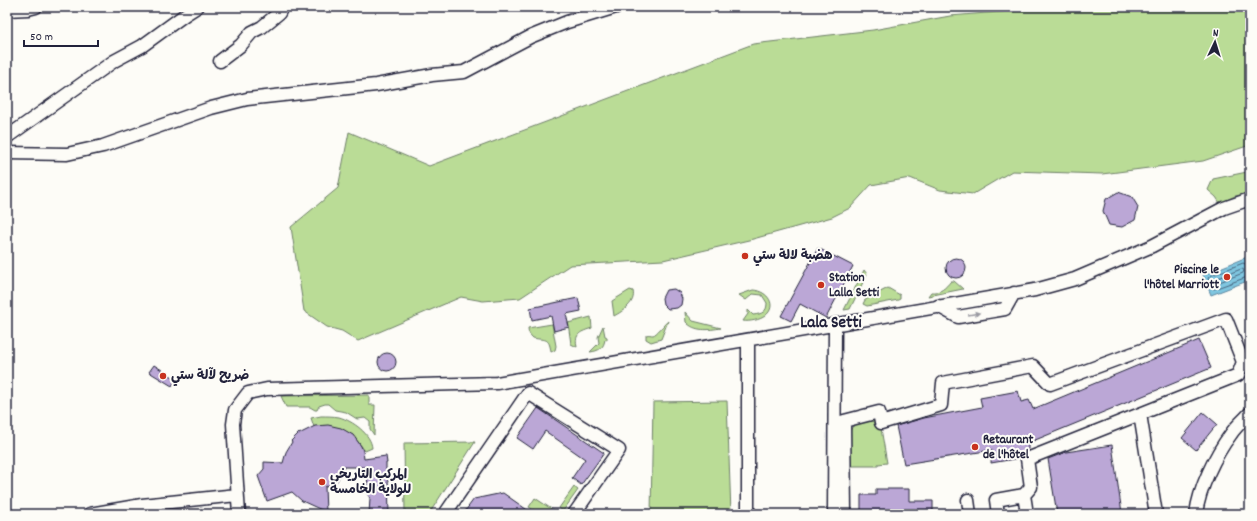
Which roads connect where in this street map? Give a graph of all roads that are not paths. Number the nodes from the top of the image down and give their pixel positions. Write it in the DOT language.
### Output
graph roads {
  1 [pos="197,7"];
  2 [pos="282,7"];
  3 [pos="616,7"];
  4 [pos="31,8"];
  5 [pos="7,10"];
  6 [pos="220,61"];
  7 [pos="7,138"];
  8 [pos="7,153"];
  9 [pos="1250,199"];
  10 [pos="835,324"];
  11 [pos="748,340"];
  12 [pos="1250,413"];
  13 [pos="1140,414"];
  14 [pos="237,495"];
  15 [pos="1024,495"];
  16 [pos="90,514"];
  17 [pos="239,514"];
  18 [pos="445,514"];
  19 [pos="574,514"];
  20 [pos="748,514"];
  21 [pos="834,514"];
  22 [pos="845,514"];
  23 [pos="966,514"];
  24 [pos="970,514"];
  25 [pos="998,514"];
  26 [pos="1027,514"];
  27 [pos="1156,514"];
  28 [pos="1196,514"];
  1 -- 7 [label="street"];
  2 -- 6 [label="street"];
  3 -- 8 [label="street"];
  4 -- 5 [label="street"];
  9 -- 10 [label="street"];
  10 -- 11 [label="street"];
  10 -- 21 [label="street"];
  11 -- 14 [label="street"];
  11 -- 20 [label="street"];
  12 -- 28 [label="street"];
  13 -- 15 [label="street"];
  13 -- 22 [label="street"];
  13 -- 27 [label="street"];
  14 -- 16 [label="street"];
  14 -- 17 [label="street"];
  15 -- 25 [label="street"];
  15 -- 26 [label="street"];
  18 -- 19 [label="street"];
  23 -- 24 [label="street"];
}
